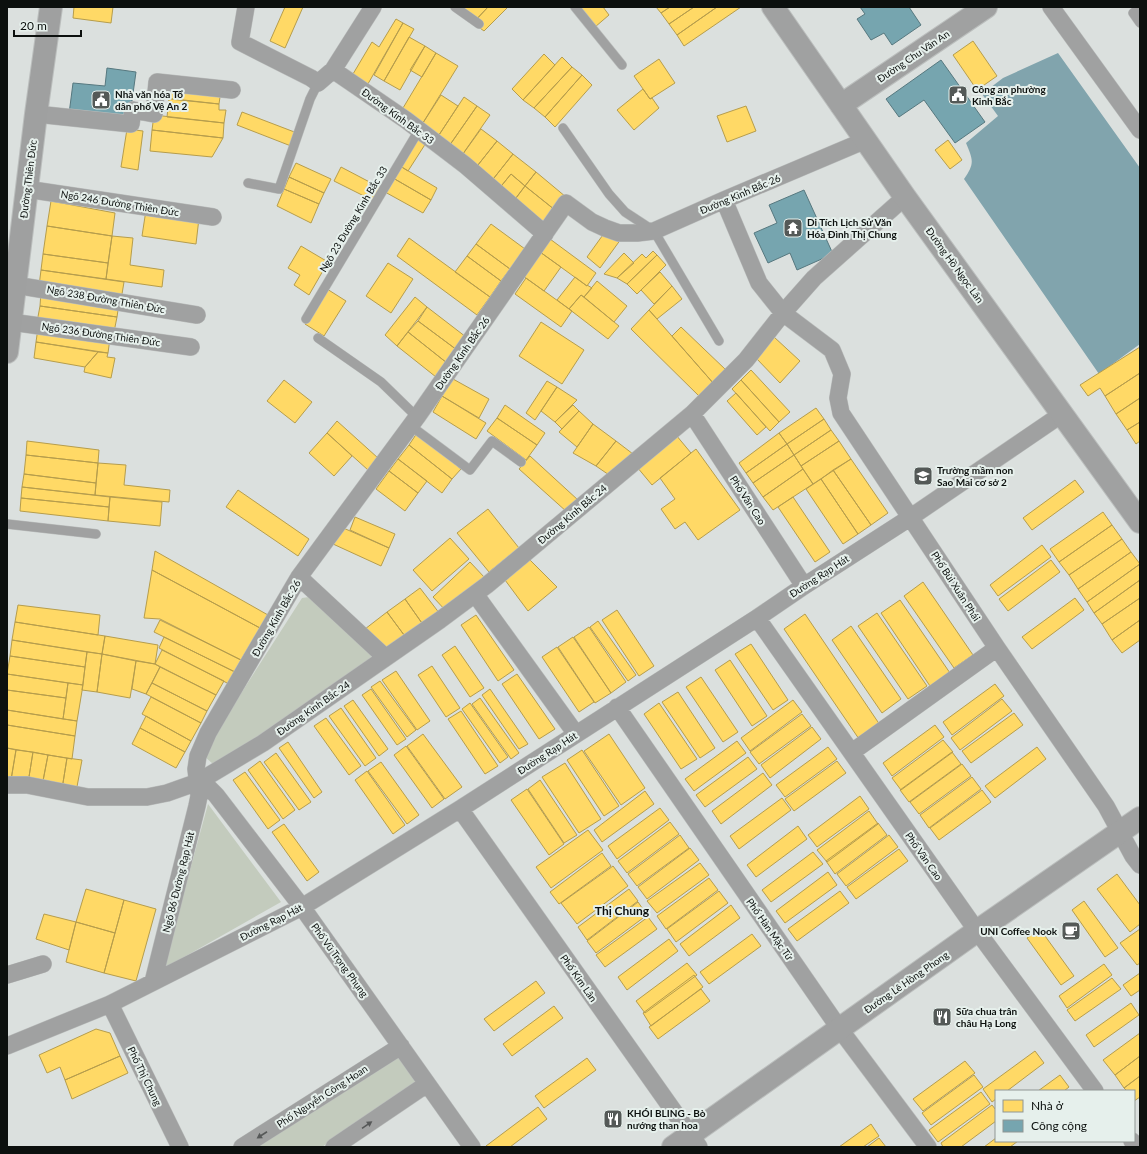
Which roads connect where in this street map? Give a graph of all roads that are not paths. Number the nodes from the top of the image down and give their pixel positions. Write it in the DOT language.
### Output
graph roads {
  1 [pos="51,7"];
  2 [pos="246,7"];
  3 [pos="373,7"];
  4 [pos="455,7"];
  5 [pos="575,7"];
  6 [pos="773,7"];
  7 [pos="986,7"];
  8 [pos="1051,7"];
  9 [pos="1140,8"];
  10 [pos="479,24"];
  11 [pos="1140,24"];
  12 [pos="622,65"];
  13 [pos="333,70"];
  14 [pos="318,83"];
  15 [pos="232,90"];
  16 [pos="841,105"];
  17 [pos="36,114"];
  18 [pos="562,128"];
  19 [pos="418,130"];
  20 [pos="1140,130"];
  21 [pos="866,140"];
  22 [pos="248,183"];
  23 [pos="26,189"];
  24 [pos="905,197"];
  25 [pos="724,200"];
  26 [pos="213,217"];
  27 [pos="654,231"];
  28 [pos="545,234"];
  29 [pos="15,285"];
  30 [pos="783,313"];
  31 [pos="197,315"];
  32 [pos="306,319"];
  33 [pos="11,322"];
  34 [pos="318,338"];
  35 [pos="719,341"];
  36 [pos="191,347"];
  37 [pos="7,352"];
  38 [pos="692,414"];
  39 [pos="1062,414"];
  40 [pos="414,421"];
  41 [pos="521,462"];
  42 [pos="911,517"];
  43 [pos="1140,522"];
  44 [pos="7,524"];
  45 [pos="96,534"];
  46 [pos="299,577"];
  47 [pos="804,586"];
  48 [pos="475,594"];
  49 [pos="757,618"];
  50 [pos="997,648"];
  51 [pos="385,657"];
  52 [pos="617,707"];
  53 [pos="576,734"];
  54 [pos="852,752"];
  55 [pos="198,782"];
  56 [pos="7,785"];
  57 [pos="460,809"];
  58 [pos="1140,818"];
  59 [pos="1120,832"];
  60 [pos="1140,865"];
  61 [pos="302,908"];
  62 [pos="977,931"];
  63 [pos="43,964"];
  64 [pos="7,975"];
  65 [pos="153,982"];
  66 [pos="110,1004"];
  67 [pos="839,1028"];
  68 [pos="7,1046"];
  69 [pos="401,1046"];
  70 [pos="427,1084"];
  71 [pos="1094,1090"];
  72 [pos="687,1143"];
  73 [pos="180,1147"];
  74 [pos="242,1147"];
  75 [pos="334,1147"];
  76 [pos="472,1147"];
  77 [pos="928,1147"];
  1 -- 17 [label="main road, Đường Thiên Đức"];
  2 -- 14 [label="street"];
  3 -- 13 [label="street"];
  4 -- 10 [label="lane"];
  5 -- 12 [label="lane"];
  6 -- 16 [label="street, Đường Hồ Ngọc Lân"];
  7 -- 16 [label="street, Đường Chu Văn An"];
  8 -- 20 [label="street"];
  9 -- 11 [label="lane"];
  13 -- 14 [label="street"];
  13 -- 19 [label="street, Đường Kinh Bắc 33"];
  14 -- 22 [label="lane"];
  15 -- 17 [label="street"];
  16 -- 21 [label="street, Đường Hồ Ngọc Lân"];
  17 -- 23 [label="main road, Đường Thiên Đức"];
  18 -- 27 [label="lane"];
  19 -- 28 [label="street, Đường Kinh Bắc 33"];
  19 -- 32 [label="lane, Ngõ 23 Đường Kinh Bắc 33"];
  21 -- 24 [label="street, Đường Hồ Ngọc Lân"];
  21 -- 25 [label="street, Đường Kinh Bắc 26"];
  23 -- 26 [label="street, Ngõ 246 Đường Thiên Đức"];
  23 -- 29 [label="main road, Đường Thiên Đức"];
  24 -- 30 [label="street, Đường Kinh Bắc 24"];
  24 -- 39 [label="street, Đường Hồ Ngọc Lân"];
  25 -- 27 [label="street, Đường Kinh Bắc 26"];
  25 -- 30 [label="street, Phố Bùi Xuân Phái"];
  27 -- 28 [label="street, Đường Kinh Bắc 26"];
  27 -- 35 [label="lane"];
  28 -- 40 [label="street, Đường Kinh Bắc 26"];
  29 -- 31 [label="street, Ngõ 238 Đường Thiên Đức"];
  29 -- 33 [label="main road, Đường Thiên Đức"];
  30 -- 38 [label="street, Đường Kinh Bắc 24"];
  30 -- 42 [label="street, Phố Bùi Xuân Phái"];
  33 -- 36 [label="street, Ngõ 236 Đường Thiên Đức"];
  33 -- 37 [label="main road, Đường Thiên Đức"];
  34 -- 40 [label="lane"];
  38 -- 47 [label="street, Phố Văn Cao"];
  38 -- 48 [label="street, Đường Kinh Bắc 24"];
  39 -- 42 [label="street, Đường Rạp Hát"];
  39 -- 43 [label="street, Đường Hồ Ngọc Lân"];
  40 -- 41 [label="lane"];
  40 -- 46 [label="street, Đường Kinh Bắc 26"];
  42 -- 47 [label="street, Đường Rạp Hát"];
  42 -- 50 [label="street, Phố Bùi Xuân Phái"];
  44 -- 45 [label="lane"];
  46 -- 51 [label="street"];
  46 -- 55 [label="street, Đường Kinh Bắc 26"];
  47 -- 49 [label="street, Đường Rạp Hát"];
  48 -- 51 [label="street, Đường Kinh Bắc 24"];
  48 -- 53 [label="street"];
  49 -- 52 [label="street, Đường Rạp Hát"];
  49 -- 54 [label="street, Phố Văn Cao"];
  50 -- 54 [label="street"];
  50 -- 59 [label="street, Phố Bùi Xuân Phái"];
  51 -- 55 [label="street, Đường Kinh Bắc 24"];
  52 -- 53 [label="street, Đường Rạp Hát"];
  52 -- 67 [label="street, Phố Hàn Mặc Tử"];
  53 -- 57 [label="street, Đường Rạp Hát"];
  54 -- 62 [label="street, Phố Văn Cao"];
  55 -- 56 [label="street, Đường Kinh Bắc 24"];
  55 -- 61 [label="street, Phố Vũ Trọng Phụng"];
  55 -- 65 [label="street, Ngõ 86 Đường Rạp Hát"];
  57 -- 61 [label="street, Đường Rạp Hát"];
  57 -- 72 [label="street, Phố Kim Lân"];
  58 -- 59 [label="street, Đường Lê Hồng Phong"];
  59 -- 60 [label="street, Phố Bùi Xuân Phái"];
  59 -- 62 [label="street, Đường Lê Hồng Phong"];
  61 -- 65 [label="street, Đường Rạp Hát"];
  61 -- 69 [label="street, Phố Vũ Trọng Phụng"];
  62 -- 67 [label="street, Đường Lê Hồng Phong"];
  62 -- 71 [label="street, Phố Văn Cao"];
  63 -- 64 [label="street"];
  65 -- 66 [label="street, Đường Rạp Hát"];
  66 -- 68 [label="street, Đường Rạp Hát"];
  66 -- 73 [label="street, Phố Thị Chung"];
  67 -- 72 [label="street, Đường Lê Hồng Phong"];
  67 -- 77 [label="street, Phố Hàn Mặc Tử"];
  69 -- 70 [label="street, Phố Vũ Trọng Phụng"];
  69 -- 74 [label="street, Phố Nguyễn Công Hoan, one-way"];
  75 -- 70 [label="street, one-way"];
  70 -- 76 [label="street, Phố Vũ Trọng Phụng"];
}
